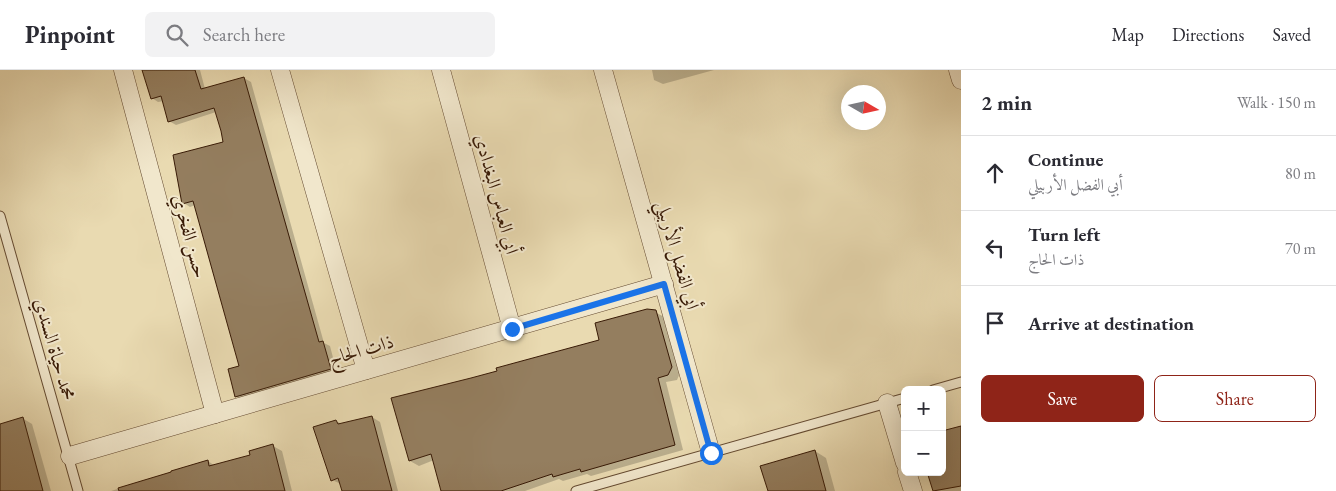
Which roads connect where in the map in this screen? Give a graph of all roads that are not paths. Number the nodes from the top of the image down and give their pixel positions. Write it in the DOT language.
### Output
graph roads {
  1 [pos="123,70"];
  2 [pos="280,70"];
  3 [pos="441,70"];
  4 [pos="603,70"];
  5 [pos="958,70"];
  6 [pos="961,80"];
  7 [pos="0,216"];
  8 [pos="664,284"];
  9 [pos="512,329"];
  10 [pos="366,370"];
  11 [pos="961,382"];
  12 [pos="946,386"];
  13 [pos="901,399"];
  14 [pos="887,403"];
  15 [pos="215,414"];
  16 [pos="901,450"];
  17 [pos="711,453"];
  18 [pos="70,456"];
  19 [pos="909,476"];
  20 [pos="78,491"];
  21 [pos="576,491"];
  22 [pos="913,491"];
  1 -- 15 [label="street, حسن الفخري"];
  2 -- 10 [label="street"];
  3 -- 9 [label="street, أبي العباس البغدادي"];
  4 -- 8 [label="street, أبي الفضل الأربيلي"];
  5 -- 6 [label="street"];
  7 -- 18 [label="lane, محمد حياة السندي"];
  8 -- 9 [label="street, ذات الحاج"];
  8 -- 17 [label="street, أبي الفضل الأربيلي"];
  9 -- 10 [label="street, ذات الحاج"];
  10 -- 15 [label="street, ذات الحاج"];
  11 -- 12 [label="lane"];
  13 -- 14 [label="lane"];
  14 -- 16 [label="street"];
  14 -- 17 [label="lane"];
  15 -- 18 [label="street, ذات الحاج"];
  17 -- 21 [label="lane"];
  18 -- 20 [label="lane, محمد حياة السندي"];
  19 -- 22 [label="street"];
}
